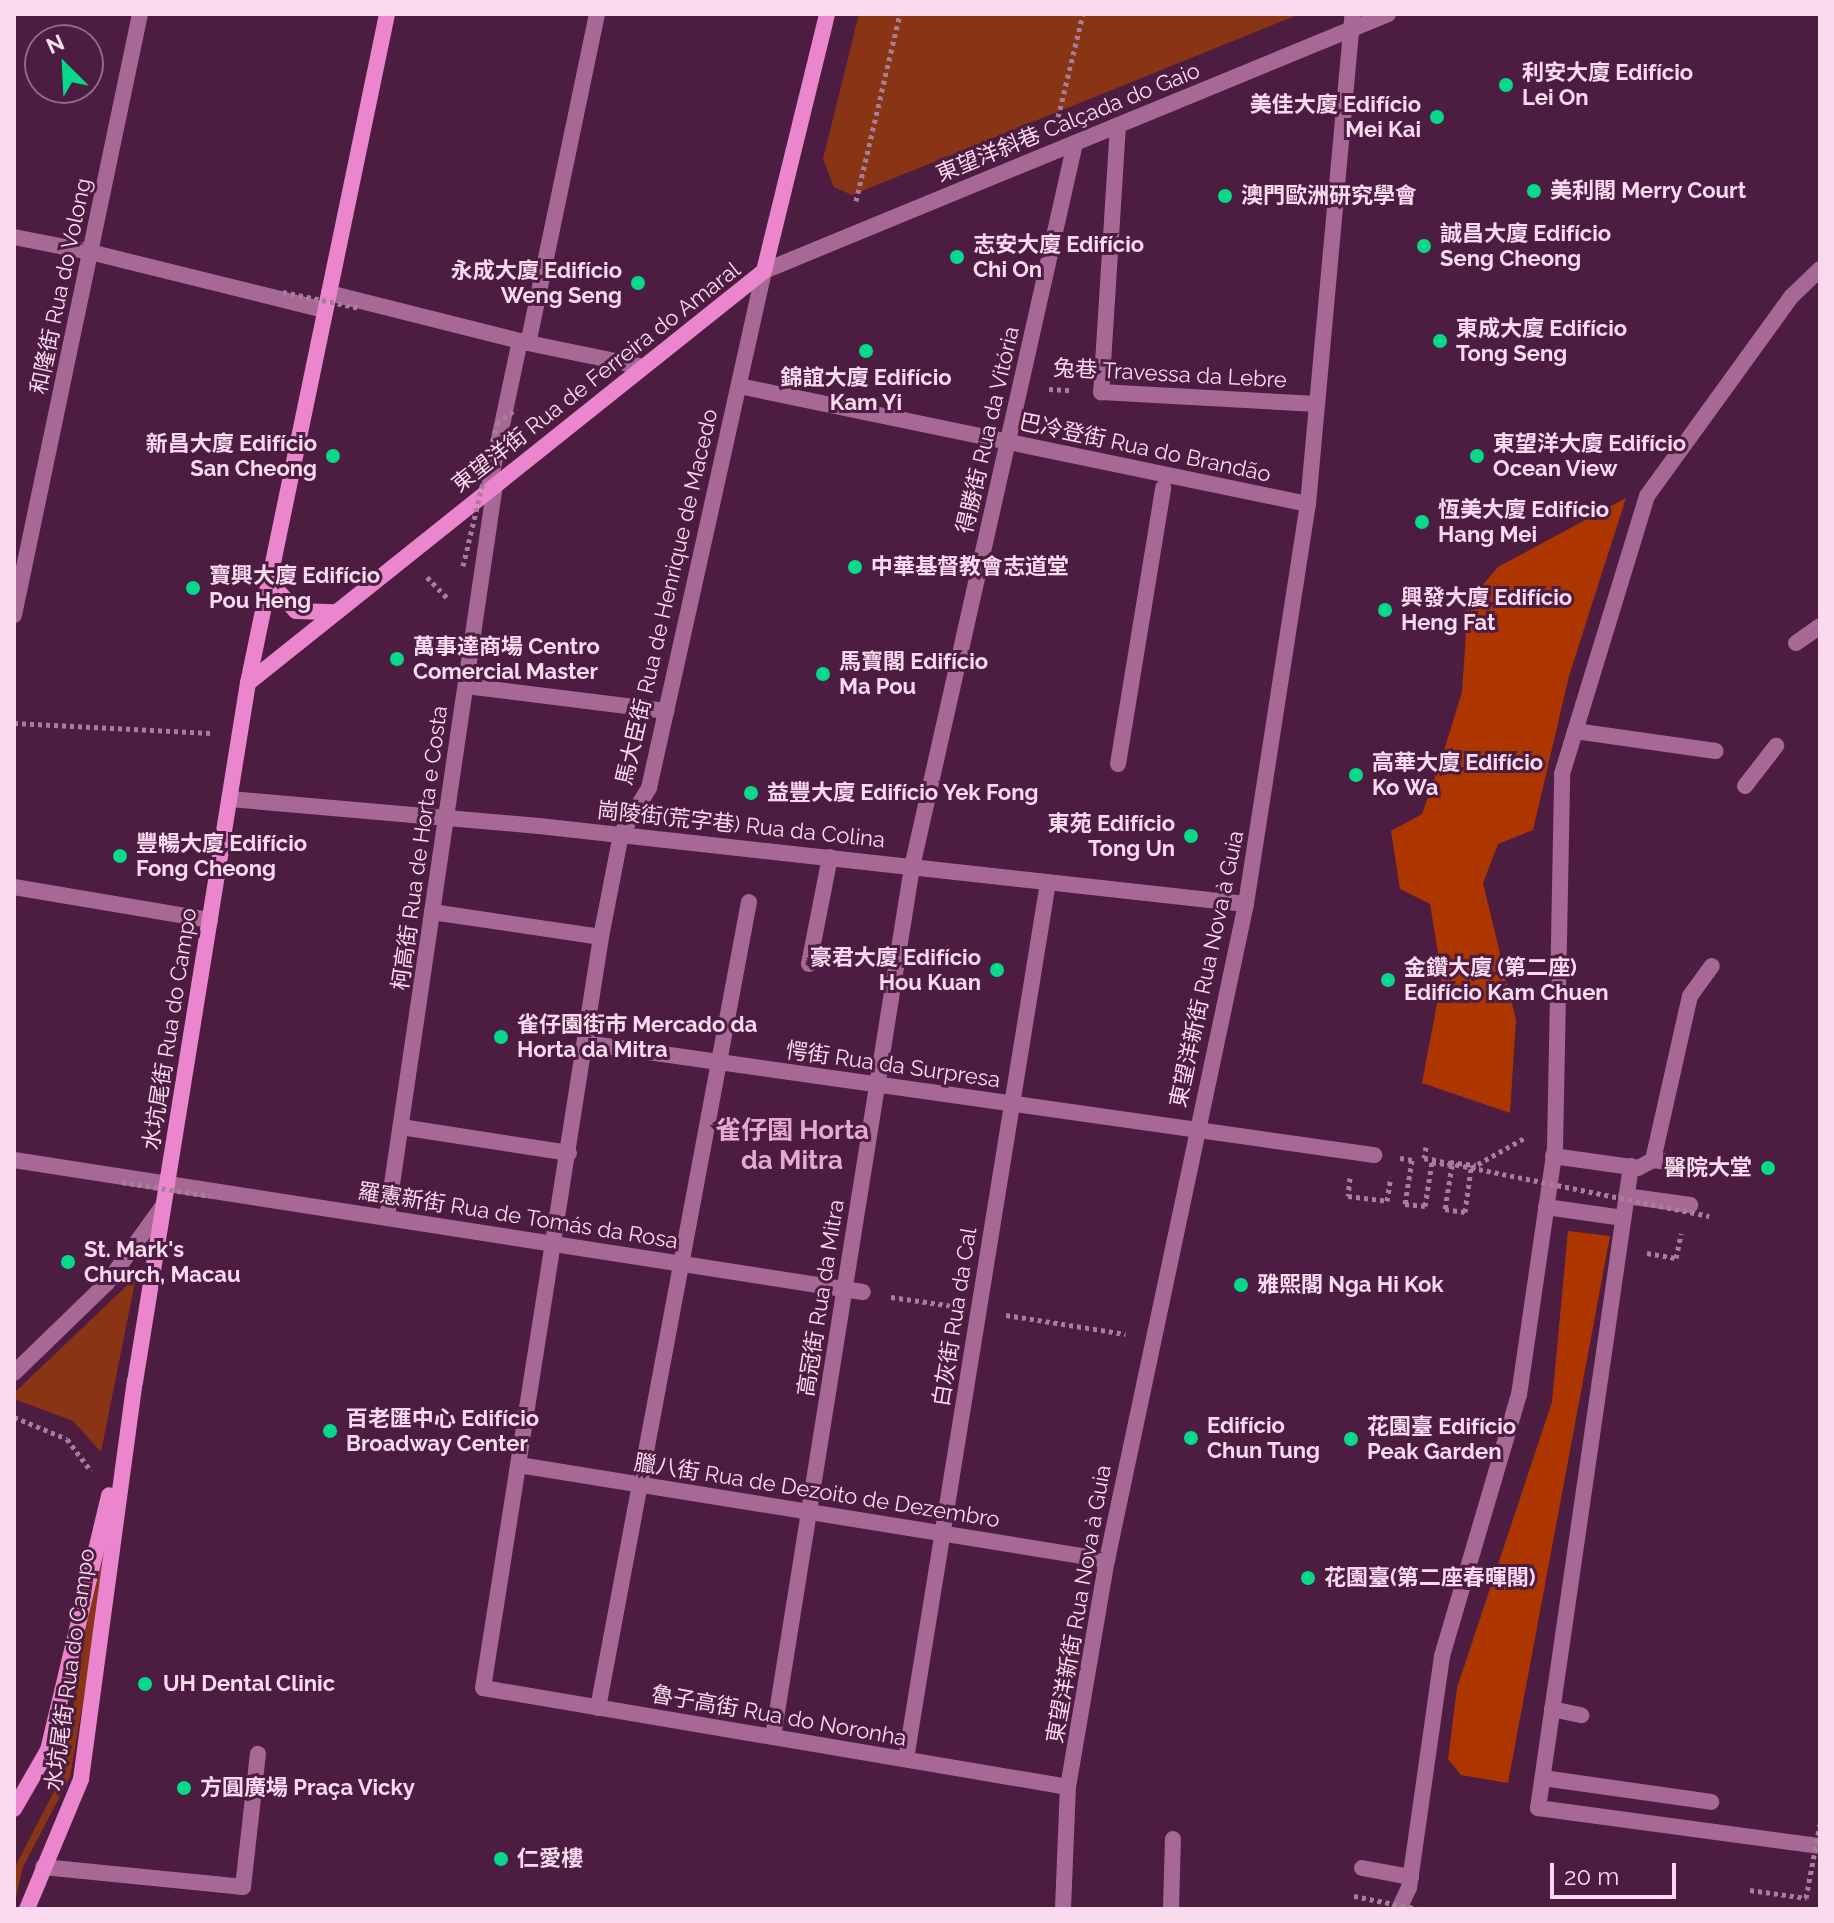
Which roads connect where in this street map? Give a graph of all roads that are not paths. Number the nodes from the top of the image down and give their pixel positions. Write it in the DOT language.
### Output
graph roads {
  1 [pos="140,14"];
  2 [pos="387,14"];
  3 [pos="597,14"];
  4 [pos="827,14"];
  5 [pos="1388,14"];
  6 [pos="1351,22"];
  7 [pos="1118,125"];
  8 [pos="1075,143"];
  9 [pos="14,237"];
  10 [pos="90,252"];
  11 [pos="1820,269"];
  12 [pos="764,271"];
  13 [pos="329,293"];
  14 [pos="325,310"];
  15 [pos="524,342"];
  16 [pos="644,367"];
  17 [pos="739,386"];
  18 [pos="1317,404"];
  19 [pos="1008,442"];
  20 [pos="492,488"];
  21 [pos="1163,488"];
  22 [pos="1308,504"];
  23 [pos="273,562"];
  24 [pos="339,610"];
  25 [pos="14,615"];
  26 [pos="1820,626"];
  27 [pos="1796,643"];
  28 [pos="248,683"];
  29 [pos="466,686"];
  30 [pos="666,711"];
  31 [pos="1575,731"];
  32 [pos="1776,746"];
  33 [pos="1716,751"];
  34 [pos="1118,764"];
  35 [pos="1745,786"];
  36 [pos="230,799"];
  37 [pos="446,818"];
  38 [pos="621,834"];
  39 [pos="830,857"];
  40 [pos="912,867"];
  41 [pos="1048,882"];
  42 [pos="14,887"];
  43 [pos="749,902"];
  44 [pos="1246,904"];
  45 [pos="432,912"];
  46 [pos="210,920"];
  47 [pos="601,937"];
  48 [pos="809,964"];
  49 [pos="1712,966"];
  50 [pos="585,1043"];
  51 [pos="719,1062"];
  52 [pos="877,1085"];
  53 [pos="1011,1103"];
  54 [pos="401,1127"];
  55 [pos="1196,1129"];
  56 [pos="1554,1148"];
  57 [pos="569,1153"];
  58 [pos="1374,1155"];
  59 [pos="14,1160"];
  60 [pos="1653,1160"];
  61 [pos="1688,1165"];
  62 [pos="1631,1166"];
  63 [pos="167,1184"];
  64 [pos="1626,1196"];
  65 [pos="1690,1205"];
  66 [pos="163,1206"];
  67 [pos="1546,1207"];
  68 [pos="387,1218"];
  69 [pos="1623,1218"];
  70 [pos="555,1244"];
  71 [pos="681,1264"];
  72 [pos="844,1290"];
  73 [pos="863,1292"];
  74 [pos="14,1373"];
  75 [pos="135,1382"];
  76 [pos="519,1465"];
  77 [pos="640,1485"];
  78 [pos="808,1512"];
  79 [pos="942,1534"];
  80 [pos="1107,1560"];
  81 [pos="483,1688"];
  82 [pos="598,1708"];
  83 [pos="1552,1709"];
  84 [pos="1581,1715"];
  85 [pos="773,1737"];
  86 [pos="258,1754"];
  87 [pos="906,1759"];
  88 [pos="1543,1778"];
  89 [pos="1068,1787"];
  90 [pos="1711,1802"];
  91 [pos="14,1809"];
  92 [pos="1173,1839"];
  93 [pos="1820,1846"];
  94 [pos="43,1867"];
  95 [pos="1362,1868"];
  96 [pos="1411,1877"];
  97 [pos="27,1909"];
  98 [pos="1063,1909"];
  99 [pos="1171,1909"];
  100 [pos="1399,1909"];
  1 -- 10 [label="street, 和隆街 Rua do Volong"];
  2 -- 13 [label="main road, 水坑尾街 Rua do Campo"];
  3 -- 15 [label="street, 柯高街 Rua de Horta e Costa"];
  4 -- 12 [label="main road, 東望洋街 Rua de Ferreira do Amaral"];
  5 -- 6 [label="street, 東望洋斜巷 Calçada do Gaio"];
  6 -- 7 [label="street, 東望洋斜巷 Calçada do Gaio"];
  6 -- 18 [label="street, 東望洋新街 Rua Nova à Guia"];
  7 -- 8 [label="street, 東望洋斜巷 Calçada do Gaio"];
  7 -- 18 [label="street, 兔巷 Travessa da Lebre"];
  8 -- 12 [label="street, 東望洋斜巷 Calçada do Gaio"];
  8 -- 19 [label="street, 得勝街 Rua da Vitória"];
  9 -- 10 [label="street"];
  10 -- 14 [label="street"];
  10 -- 25 [label="street, 和隆街 Rua do Volong"];
  11 -- 31 [label="street"];
  12 -- 16 [label="main road, 東望洋街 Rua de Ferreira do Amaral"];
  12 -- 17 [label="street, 馬大臣街 Rua de Henrique de Macedo"];
  13 -- 14 [label="main road, 水坑尾街 Rua do Campo"];
  13 -- 15 [label="street"];
  14 -- 23 [label="main road, 水坑尾街 Rua do Campo"];
  15 -- 16 [label="street"];
  15 -- 20 [label="street, 柯高街 Rua de Horta e Costa"];
  16 -- 20 [label="main road, 東望洋街 Rua de Ferreira do Amaral"];
  17 -- 19 [label="street, 巴冷登街 Rua do Brandão"];
  17 -- 30 [label="street, 馬大臣街 Rua de Henrique de Macedo"];
  18 -- 22 [label="street, 東望洋新街 Rua Nova à Guia"];
  19 -- 22 [label="street, 巴冷登街 Rua do Brandão"];
  19 -- 40 [label="street, 得勝街 Rua da Vitória"];
  20 -- 24 [label="main road, 東望洋街 Rua de Ferreira do Amaral"];
  20 -- 29 [label="street, 柯高街 Rua de Horta e Costa"];
  21 -- 34 [label="street"];
  22 -- 44 [label="street, 東望洋新街 Rua Nova à Guia"];
  23 -- 24 [label="main road"];
  23 -- 28 [label="main road, 水坑尾街 Rua do Campo"];
  24 -- 28 [label="main road, 東望洋街 Rua de Ferreira do Amaral"];
  26 -- 27 [label="street"];
  28 -- 36 [label="main road, 水坑尾街 Rua do Campo"];
  29 -- 30 [label="street"];
  29 -- 37 [label="street, 柯高街 Rua de Horta e Costa"];
  30 -- 38 [label="street, 馬大臣街 Rua de Henrique de Macedo"];
  31 -- 33 [label="street"];
  31 -- 56 [label="street"];
  32 -- 35 [label="street"];
  36 -- 37 [label="street, 崗陵街(荒字巷) Rua da Colina"];
  36 -- 46 [label="main road, 水坑尾街 Rua do Campo"];
  37 -- 38 [label="street, 崗陵街(荒字巷) Rua da Colina"];
  37 -- 45 [label="street, 柯高街 Rua de Horta e Costa"];
  38 -- 39 [label="street, 崗陵街(荒字巷) Rua da Colina"];
  38 -- 47 [label="street, 馬大臣街 Rua de Henrique de Macedo"];
  39 -- 40 [label="street, 崗陵街(荒字巷) Rua da Colina"];
  39 -- 48 [label="street"];
  40 -- 41 [label="street, 崗陵街(荒字巷) Rua da Colina"];
  40 -- 52 [label="street, 高冠街 Rua da Mitra"];
  41 -- 44 [label="street, 崗陵街(荒字巷) Rua da Colina"];
  41 -- 53 [label="street, 白灰街 Rua da Cal"];
  42 -- 46 [label="street"];
  43 -- 51 [label="street"];
  44 -- 55 [label="street, 東望洋新街 Rua Nova à Guia"];
  45 -- 47 [label="street"];
  45 -- 54 [label="street, 柯高街 Rua de Horta e Costa"];
  46 -- 63 [label="main road, 水坑尾街 Rua do Campo"];
  47 -- 50 [label="street, 馬大臣街 Rua de Henrique de Macedo"];
  49 -- 60 [label="street"];
  50 -- 51 [label="street, 愕街 Rua da Surpresa"];
  50 -- 57 [label="street, 馬大臣街 Rua de Henrique de Macedo"];
  51 -- 52 [label="street, 愕街 Rua da Surpresa"];
  51 -- 71 [label="street"];
  52 -- 53 [label="street, 愕街 Rua da Surpresa"];
  52 -- 72 [label="street, 高冠街 Rua da Mitra"];
  53 -- 55 [label="street, 愕街 Rua da Surpresa"];
  53 -- 79 [label="street, 白灰街 Rua da Cal"];
  54 -- 57 [label="street"];
  54 -- 68 [label="street, 柯高街 Rua de Horta e Costa"];
  55 -- 58 [label="street, 愕街 Rua da Surpresa"];
  55 -- 80 [label="street, 東望洋新街 Rua Nova à Guia"];
  56 -- 62 [label="street"];
  56 -- 67 [label="street"];
  57 -- 70 [label="street, 馬大臣街 Rua de Henrique de Macedo"];
  59 -- 63 [label="street, 羅憲新街 Rua de Tomás da Rosa"];
  60 -- 61 [label="street"];
  60 -- 62 [label="street"];
  62 -- 64 [label="street"];
  63 -- 66 [label="main road, 水坑尾街 Rua do Campo"];
  63 -- 68 [label="street, 羅憲新街 Rua de Tomás da Rosa"];
  64 -- 65 [label="street"];
  64 -- 69 [label="street"];
  66 -- 74 [label="street"];
  66 -- 75 [label="main road, 水坑尾街 Rua do Campo"];
  67 -- 69 [label="street"];
  67 -- 96 [label="street"];
  68 -- 70 [label="street, 羅憲新街 Rua de Tomás da Rosa"];
  69 -- 83 [label="street"];
  70 -- 71 [label="street, 羅憲新街 Rua de Tomás da Rosa"];
  70 -- 76 [label="street, 馬大臣街 Rua de Henrique de Macedo"];
  71 -- 72 [label="street, 羅憲新街 Rua de Tomás da Rosa"];
  71 -- 77 [label="street"];
  72 -- 73 [label="street, 羅憲新街 Rua de Tomás da Rosa"];
  72 -- 78 [label="street, 高冠街 Rua da Mitra"];
  75 -- 91 [label="main road, 水坑尾街 Rua do Campo"];
  75 -- 94 [label="main road, 水坑尾街 Rua do Campo"];
  76 -- 77 [label="street, 臘八街 Rua de Dezoito de Dezembro"];
  76 -- 81 [label="street, 馬大臣街 Rua de Henrique de Macedo"];
  77 -- 78 [label="street, 臘八街 Rua de Dezoito de Dezembro"];
  77 -- 82 [label="street"];
  78 -- 79 [label="street, 臘八街 Rua de Dezoito de Dezembro"];
  78 -- 85 [label="street, 高冠街 Rua da Mitra"];
  79 -- 80 [label="street, 臘八街 Rua de Dezoito de Dezembro"];
  79 -- 87 [label="street, 白灰街 Rua da Cal"];
  80 -- 89 [label="street, 東望洋新街 Rua Nova à Guia"];
  81 -- 82 [label="street, 魯子高街 Rua do Noronha"];
  82 -- 85 [label="street, 魯子高街 Rua do Noronha"];
  83 -- 84 [label="street"];
  83 -- 88 [label="street"];
  85 -- 87 [label="street, 魯子高街 Rua do Noronha"];
  86 -- 94 [label="street"];
  87 -- 89 [label="street, 魯子高街 Rua do Noronha"];
  88 -- 90 [label="street"];
  88 -- 93 [label="street"];
  89 -- 98 [label="street, 東望洋新街 Rua Nova à Guia"];
  92 -- 99 [label="street"];
  94 -- 97 [label="main road, 水坑尾街 Rua do Campo"];
  95 -- 96 [label="street"];
  96 -- 100 [label="street"];
}
